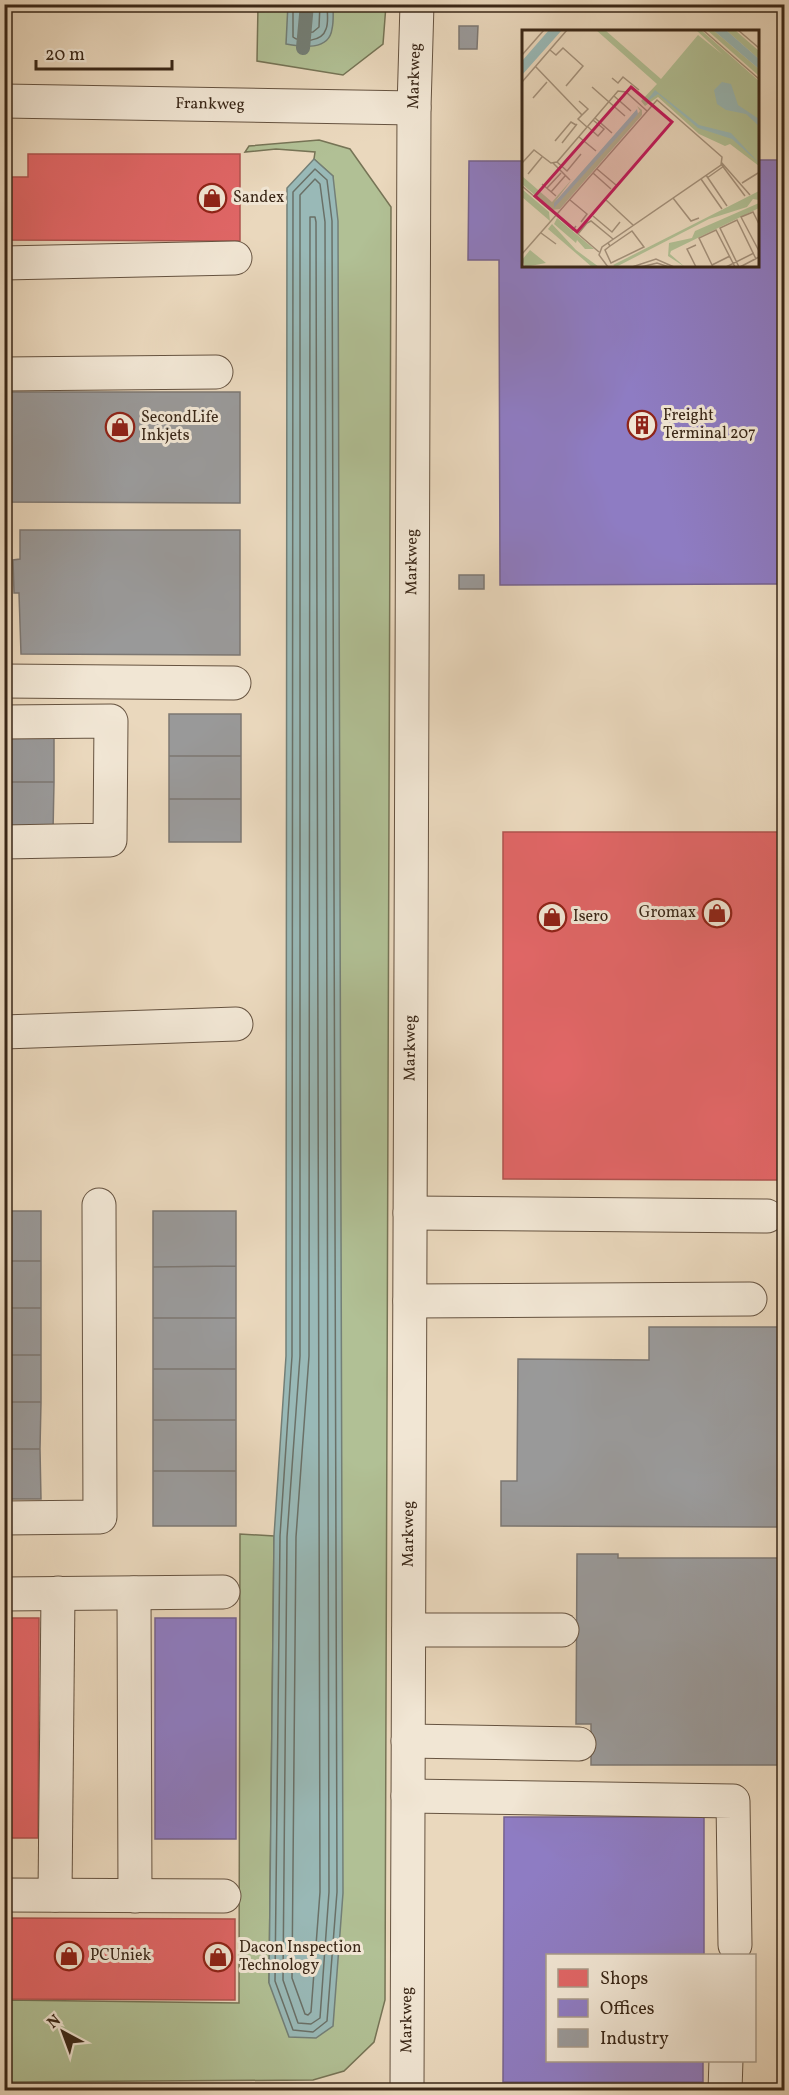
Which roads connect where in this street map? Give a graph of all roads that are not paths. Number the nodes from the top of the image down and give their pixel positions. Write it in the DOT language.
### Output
graph roads {
  1 [pos="417,4"];
  2 [pos="4,101"];
  3 [pos="414,108"];
  4 [pos="235,258"];
  5 [pos="4,262"];
  6 [pos="216,372"];
  7 [pos="4,374"];
  8 [pos="4,681"];
  9 [pos="234,683"];
  10 [pos="4,722"];
  11 [pos="4,842"];
  12 [pos="236,1024"];
  13 [pos="4,1032"];
  14 [pos="99,1205"];
  15 [pos="410,1213"];
  16 [pos="767,1216"];
  17 [pos="750,1299"];
  18 [pos="410,1301"];
  19 [pos="4,1518"];
  20 [pos="223,1592"];
  21 [pos="58,1593"];
  22 [pos="134,1593"];
  23 [pos="4,1594"];
  24 [pos="409,1630"];
  25 [pos="562,1630"];
  26 [pos="408,1741"];
  27 [pos="579,1744"];
  28 [pos="408,1796"];
  29 [pos="4,1895"];
  30 [pos="55,1895"];
  31 [pos="135,1896"];
  32 [pos="224,1896"];
  33 [pos="735,1945"];
  34 [pos="726,2062"];
  35 [pos="407,2091"];
  36 [pos="725,2091"];
  1 -- 3 [label="street, Markweg"];
  2 -- 3 [label="street, Frankweg"];
  3 -- 15 [label="street, Markweg"];
  4 -- 5 [label="street"];
  6 -- 7 [label="street"];
  8 -- 9 [label="street"];
  10 -- 11 [label="street"];
  12 -- 13 [label="street"];
  14 -- 19 [label="street"];
  15 -- 16 [label="street"];
  15 -- 18 [label="street, Markweg"];
  17 -- 18 [label="street"];
  18 -- 24 [label="street, Markweg"];
  20 -- 22 [label="street"];
  21 -- 22 [label="street"];
  21 -- 23 [label="street"];
  21 -- 30 [label="street"];
  22 -- 31 [label="street"];
  24 -- 25 [label="street"];
  24 -- 26 [label="street, Markweg"];
  26 -- 27 [label="street"];
  26 -- 28 [label="street, Markweg"];
  28 -- 33 [label="street"];
  28 -- 35 [label="street, Markweg"];
  29 -- 30 [label="street"];
  30 -- 31 [label="street"];
  31 -- 32 [label="street"];
  34 -- 36 [label="street"];
}
